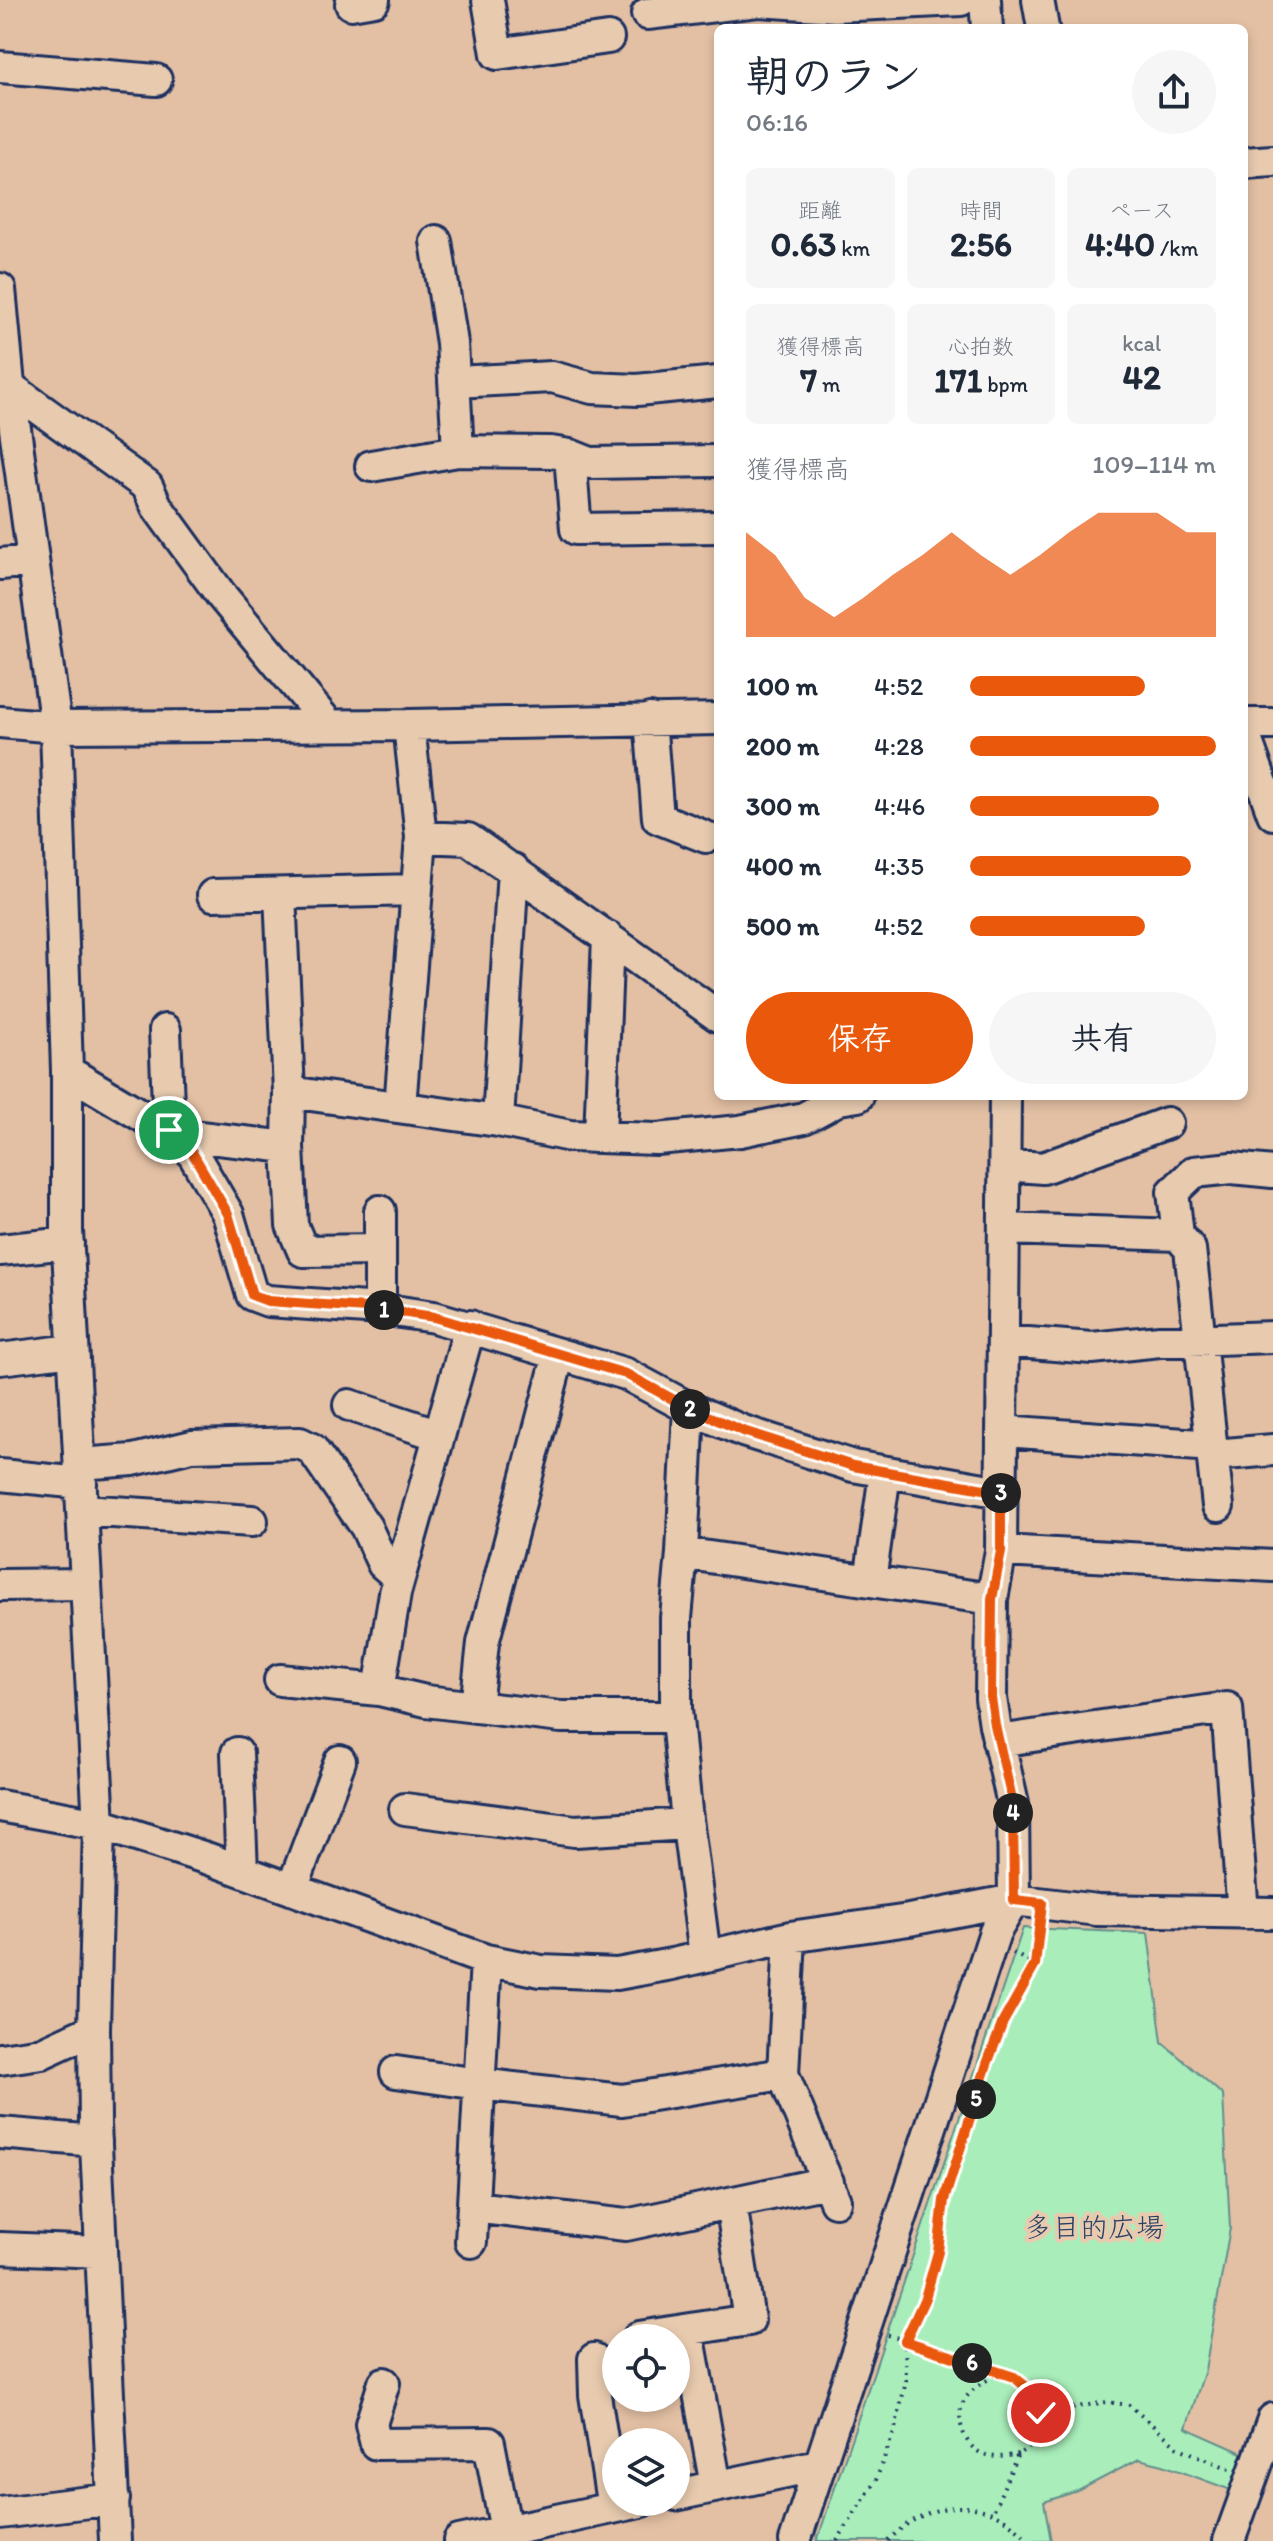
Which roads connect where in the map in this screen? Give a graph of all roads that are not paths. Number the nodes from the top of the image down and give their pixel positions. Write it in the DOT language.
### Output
graph roads {
  1 [pos="488,0"];
  2 [pos="961,0"];
  3 [pos="985,0"];
  4 [pos="1038,0"];
  5 [pos="647,14"];
  6 [pos="790,16"];
  7 [pos="987,24"];
  8 [pos="1042,24"];
  9 [pos="608,38"];
  10 [pos="0,67"];
  11 [pos="156,80"];
  12 [pos="1273,161"];
  13 [pos="1248,163"];
  14 [pos="436,241"];
  15 [pos="0,289"];
  16 [pos="5,382"];
  17 [pos="454,382"];
  18 [pos="714,382"];
  19 [pos="458,451"];
  20 [pos="570,455"];
  21 [pos="714,461"];
  22 [pos="371,466"];
  23 [pos="714,527"];
  24 [pos="33,561"];
  25 [pos="0,564"];
  26 [pos="650,719"];
  27 [pos="714,719"];
  28 [pos="0,722"];
  29 [pos="328,724"];
  30 [pos="1248,724"];
  31 [pos="1273,724"];
  32 [pos="409,725"];
  33 [pos="56,727"];
  34 [pos="1248,744"];
  35 [pos="1273,814"];
  36 [pos="421,837"];
  37 [pos="706,837"];
  38 [pos="513,869"];
  39 [pos="416,890"];
  40 [pos="280,894"];
  41 [pos="213,895"];
  42 [pos="608,937"];
  43 [pos="714,1013"];
  44 [pos="165,1030"];
  45 [pos="67,1071"];
  46 [pos="289,1092"];
  47 [pos="840,1100"];
  48 [pos="1005,1100"];
  49 [pos="400,1107"];
  50 [pos="498,1121"];
  51 [pos="1167,1123"];
  52 [pos="175,1132"];
  53 [pos="600,1136"];
  54 [pos="288,1147"];
  55 [pos="1005,1165"];
  56 [pos="1273,1172"];
  57 [pos="380,1211"];
  58 [pos="1005,1229"];
  59 [pos="1178,1235"];
  60 [pos="68,1243"];
  61 [pos="0,1250"];
  62 [pos="379,1250"];
  63 [pos="380,1309"];
  64 [pos="470,1326"];
  65 [pos="1273,1337"];
  66 [pos="1201,1339"];
  67 [pos="1004,1341"];
  68 [pos="73,1350"];
  69 [pos="559,1354"];
  70 [pos="0,1359"];
  71 [pos="349,1405"];
  72 [pos="689,1408"];
  73 [pos="1003,1431"];
  74 [pos="439,1435"];
  75 [pos="1273,1450"];
  76 [pos="1213,1451"];
  77 [pos="885,1473"];
  78 [pos="0,1475"];
  79 [pos="81,1486"];
  80 [pos="1001,1492"];
  81 [pos="1218,1506"];
  82 [pos="252,1521"];
  83 [pos="1001,1551"];
  84 [pos="682,1553"];
  85 [pos="1273,1566"];
  86 [pos="399,1578"];
  87 [pos="870,1581"];
  88 [pos="86,1584"];
  89 [pos="0,1585"];
  90 [pos="992,1599"];
  91 [pos="280,1680"];
  92 [pos="379,1690"];
  93 [pos="476,1707"];
  94 [pos="676,1717"];
  95 [pos="998,1741"];
  96 [pos="237,1753"];
  97 [pos="340,1761"];
  98 [pos="0,1806"];
  99 [pos="405,1809"];
  100 [pos="99,1824"];
  101 [pos="687,1824"];
  102 [pos="242,1871"];
  103 [pos="292,1889"];
  104 [pos="1028,1902"];
  105 [pos="1243,1913"];
  106 [pos="1273,1913"];
  107 [pos="790,1937"];
  108 [pos="705,1956"];
  109 [pos="486,1960"];
  110 [pos="94,2029"];
  111 [pos="0,2059"];
  112 [pos="396,2072"];
  113 [pos="783,2074"];
  114 [pos="479,2084"];
  115 [pos="0,2133"];
  116 [pos="96,2141"];
  117 [pos="731,2203"];
  118 [pos="473,2207"];
  119 [pos="471,2242"];
  120 [pos="0,2248"];
  121 [pos="101,2252"];
  122 [pos="690,2329"];
  123 [pos="691,2349"];
  124 [pos="594,2359"];
  125 [pos="384,2383"];
  126 [pos="1273,2419"];
  127 [pos="605,2428"];
  128 [pos="819,2465"];
  129 [pos="1262,2482"];
  130 [pos="716,2486"];
  131 [pos="690,2492"];
  132 [pos="114,2499"];
  133 [pos="602,2511"];
  134 [pos="0,2513"];
  135 [pos="507,2536"];
  136 [pos="121,2538"];
  137 [pos="459,2541"];
  138 [pos="795,2541"];
  139 [pos="1229,2541"];
  1 -- 9 [label="street"];
  2 -- 6 [label="street"];
  3 -- 7 [label="street"];
  4 -- 8 [label="street"];
  5 -- 6 [label="street"];
  10 -- 11 [label="street"];
  12 -- 13 [label="street"];
  14 -- 17 [label="street"];
  15 -- 16 [label="street"];
  16 -- 24 [label="street"];
  16 -- 29 [label="street"];
  17 -- 18 [label="street"];
  17 -- 19 [label="street"];
  19 -- 20 [label="street"];
  19 -- 22 [label="street"];
  20 -- 21 [label="street"];
  20 -- 23 [label="street"];
  24 -- 25 [label="street"];
  24 -- 33 [label="street"];
  26 -- 27 [label="street"];
  26 -- 32 [label="street"];
  26 -- 37 [label="street"];
  28 -- 33 [label="street"];
  29 -- 32 [label="street"];
  29 -- 33 [label="street"];
  30 -- 31 [label="street"];
  32 -- 36 [label="street"];
  33 -- 45 [label="street"];
  34 -- 35 [label="street"];
  36 -- 38 [label="street"];
  36 -- 39 [label="street"];
  38 -- 42 [label="street"];
  38 -- 50 [label="street"];
  39 -- 40 [label="street"];
  39 -- 49 [label="street"];
  40 -- 41 [label="street"];
  40 -- 46 [label="street"];
  42 -- 43 [label="street"];
  42 -- 53 [label="street"];
  44 -- 52 [label="street"];
  45 -- 52 [label="street"];
  45 -- 60 [label="street"];
  46 -- 49 [label="street"];
  46 -- 54 [label="street"];
  47 -- 53 [label="street"];
  48 -- 55 [label="street"];
  49 -- 50 [label="street"];
  50 -- 53 [label="street"];
  51 -- 55 [label="street"];
  52 -- 54 [label="street"];
  52 -- 63 [label="street"];
  54 -- 62 [label="street"];
  55 -- 58 [label="street"];
  56 -- 59 [label="street"];
  57 -- 62 [label="street"];
  58 -- 59 [label="street"];
  58 -- 67 [label="street"];
  59 -- 66 [label="street"];
  60 -- 61 [label="street"];
  60 -- 68 [label="street"];
  62 -- 63 [label="street"];
  63 -- 64 [label="street"];
  64 -- 69 [label="street"];
  64 -- 74 [label="street"];
  65 -- 66 [label="street"];
  66 -- 67 [label="street"];
  66 -- 76 [label="street"];
  67 -- 73 [label="street"];
  68 -- 70 [label="street"];
  68 -- 79 [label="street"];
  69 -- 72 [label="street"];
  69 -- 93 [label="street"];
  71 -- 74 [label="street"];
  72 -- 77 [label="street"];
  72 -- 84 [label="street"];
  73 -- 76 [label="street"];
  73 -- 80 [label="street"];
  74 -- 86 [label="street"];
  75 -- 76 [label="street"];
  76 -- 81 [label="street"];
  77 -- 80 [label="street"];
  77 -- 87 [label="street"];
  78 -- 79 [label="street"];
  79 -- 82 [label="street"];
  79 -- 86 [label="street"];
  79 -- 88 [label="street"];
  80 -- 83 [label="street"];
  83 -- 85 [label="street"];
  83 -- 90 [label="street"];
  84 -- 87 [label="street"];
  84 -- 94 [label="street"];
  86 -- 92 [label="street"];
  87 -- 90 [label="street"];
  88 -- 89 [label="street"];
  88 -- 100 [label="street"];
  90 -- 95 [label="street"];
  91 -- 92 [label="street"];
  92 -- 93 [label="street"];
  93 -- 94 [label="street"];
  94 -- 101 [label="street"];
  95 -- 104 [label="street"];
  95 -- 105 [label="street"];
  96 -- 102 [label="street"];
  97 -- 103 [label="street"];
  98 -- 100 [label="street"];
  99 -- 101 [label="street"];
  100 -- 102 [label="street"];
  100 -- 110 [label="street"];
  101 -- 108 [label="street"];
  102 -- 103 [label="street"];
  103 -- 109 [label="street"];
  104 -- 105 [label="street"];
  104 -- 107 [label="street"];
  104 -- 128 [label="street"];
  105 -- 106 [label="street"];
  107 -- 108 [label="street"];
  107 -- 113 [label="street"];
  108 -- 109 [label="street"];
  109 -- 114 [label="street"];
  110 -- 111 [label="street"];
  110 -- 116 [label="street"];
  112 -- 114 [label="street"];
  113 -- 114 [label="street"];
  113 -- 117 [label="street"];
  114 -- 118 [label="street"];
  115 -- 116 [label="street"];
  116 -- 121 [label="street"];
  117 -- 118 [label="street"];
  117 -- 122 [label="street"];
  118 -- 119 [label="street"];
  120 -- 121 [label="street"];
  121 -- 132 [label="street"];
  123 -- 130 [label="street"];
  124 -- 127 [label="street"];
  125 -- 135 [label="street"];
  126 -- 129 [label="street"];
  128 -- 130 [label="street"];
  128 -- 138 [label="street"];
  129 -- 139 [label="street"];
  130 -- 131 [label="street"];
  132 -- 134 [label="street"];
  132 -- 136 [label="street"];
  133 -- 135 [label="street"];
  135 -- 137 [label="street"];
}
